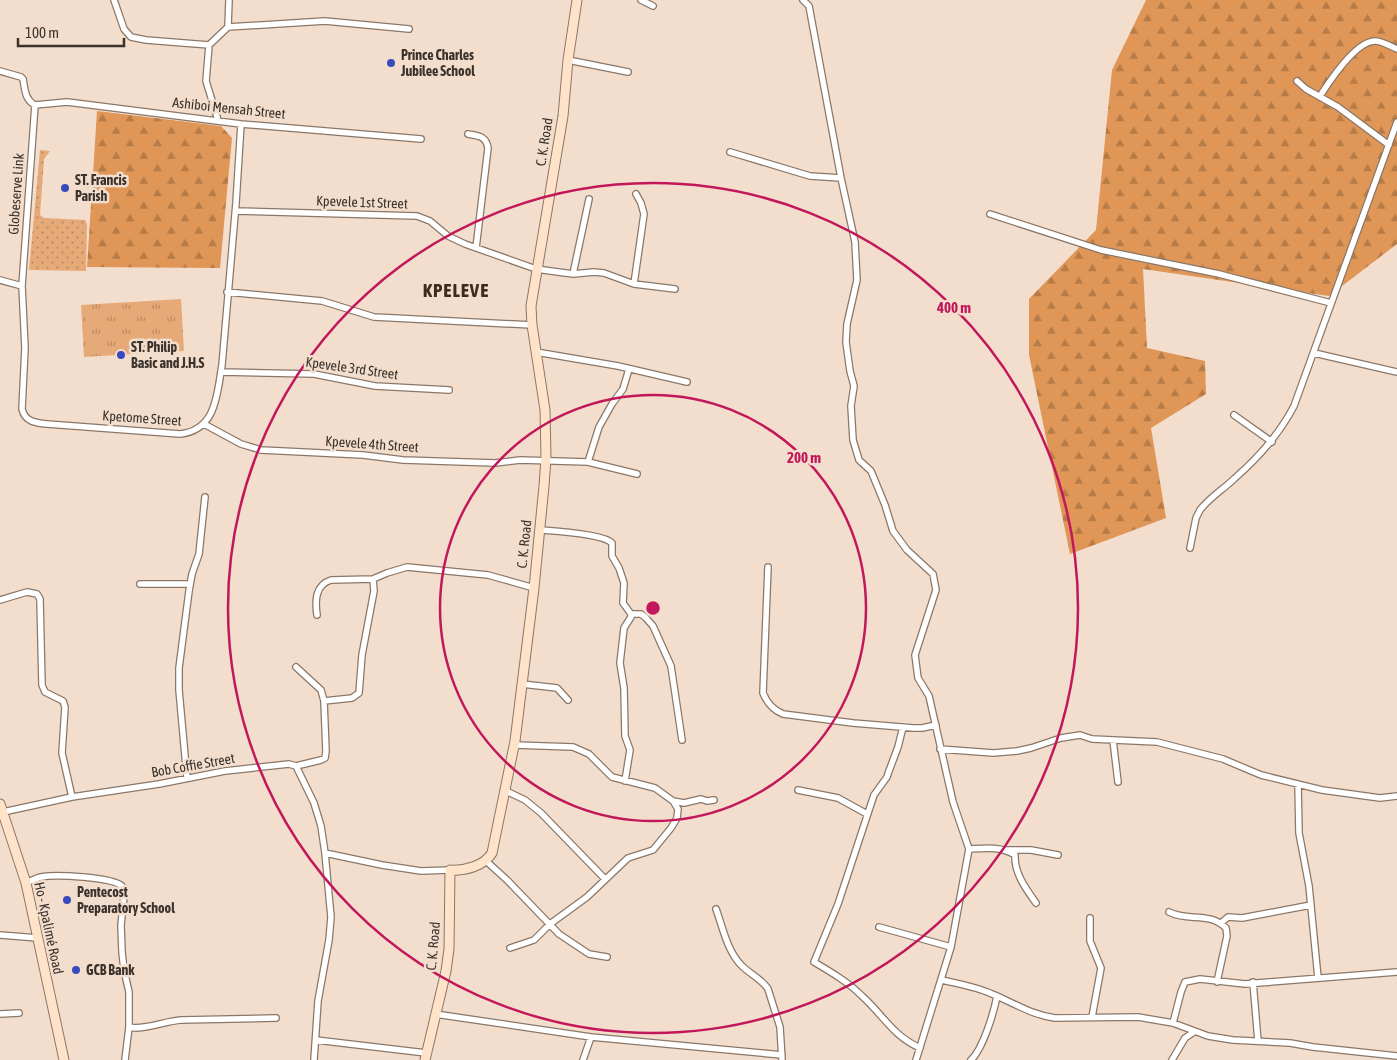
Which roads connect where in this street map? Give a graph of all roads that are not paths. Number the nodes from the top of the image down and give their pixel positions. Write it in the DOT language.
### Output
graph roads {
  1 [pos="113,0"];
  2 [pos="230,0"];
  3 [pos="577,0"];
  4 [pos="641,0"];
  5 [pos="803,0"];
  6 [pos="654,6"];
  7 [pos="228,27"];
  8 [pos="409,29"];
  9 [pos="209,45"];
  10 [pos="1397,49"];
  11 [pos="568,60"];
  12 [pos="0,71"];
  13 [pos="628,72"];
  14 [pos="1297,81"];
  15 [pos="1320,96"];
  16 [pos="35,104"];
  17 [pos="218,120"];
  18 [pos="1397,122"];
  19 [pos="241,124"];
  20 [pos="468,134"];
  21 [pos="421,139"];
  22 [pos="1389,145"];
  23 [pos="730,152"];
  24 [pos="841,178"];
  25 [pos="636,194"];
  26 [pos="589,199"];
  27 [pos="236,211"];
  28 [pos="990,214"];
  29 [pos="476,248"];
  30 [pos="536,268"];
  31 [pos="573,274"];
  32 [pos="0,280"];
  33 [pos="634,284"];
  34 [pos="22,286"];
  35 [pos="675,289"];
  36 [pos="227,292"];
  37 [pos="1331,303"];
  38 [pos="532,325"];
  39 [pos="536,352"];
  40 [pos="1314,353"];
  41 [pos="629,368"];
  42 [pos="221,372"];
  43 [pos="1397,372"];
  44 [pos="687,382"];
  45 [pos="449,390"];
  46 [pos="1234,415"];
  47 [pos="204,424"];
  48 [pos="1272,442"];
  49 [pos="546,462"];
  50 [pos="588,462"];
  51 [pos="637,474"];
  52 [pos="205,497"];
  53 [pos="540,530"];
  54 [pos="1190,548"];
  55 [pos="768,567"];
  56 [pos="373,579"];
  57 [pos="140,584"];
  58 [pos="190,584"];
  59 [pos="534,588"];
  60 [pos="0,600"];
  61 [pos="631,614"];
  62 [pos="317,615"];
  63 [pos="296,667"];
  64 [pos="522,684"];
  65 [pos="568,700"];
  66 [pos="324,701"];
  67 [pos="936,725"];
  68 [pos="903,727"];
  69 [pos="682,740"];
  70 [pos="1113,740"];
  71 [pos="514,745"];
  72 [pos="940,749"];
  73 [pos="296,766"];
  74 [pos="188,778"];
  75 [pos="625,781"];
  76 [pos="1118,782"];
  77 [pos="1298,784"];
  78 [pos="504,790"];
  79 [pos="798,790"];
  80 [pos="1397,796"];
  81 [pos="72,797"];
  82 [pos="714,800"];
  83 [pos="673,801"];
  84 [pos="2,808"];
  85 [pos="867,814"];
  86 [pos="3,823"];
  87 [pos="969,848"];
  88 [pos="1007,850"];
  89 [pos="325,853"];
  90 [pos="1058,855"];
  91 [pos="485,860"];
  92 [pos="450,870"];
  93 [pos="605,879"];
  94 [pos="26,883"];
  95 [pos="1036,903"];
  96 [pos="1311,905"];
  97 [pos="716,909"];
  98 [pos="1169,912"];
  99 [pos="1090,918"];
  100 [pos="1221,923"];
  101 [pos="550,924"];
  102 [pos="879,927"];
  103 [pos="0,935"];
  104 [pos="38,938"];
  105 [pos="951,947"];
  106 [pos="510,948"];
  107 [pos="607,957"];
  108 [pos="1397,972"];
  109 [pos="1318,978"];
  110 [pos="942,980"];
  111 [pos="1217,982"];
  112 [pos="1254,982"];
  113 [pos="997,996"];
  114 [pos="19,1013"];
  115 [pos="0,1014"];
  116 [pos="435,1014"];
  117 [pos="1092,1017"];
  118 [pos="276,1018"];
  119 [pos="1173,1023"];
  120 [pos="129,1027"];
  121 [pos="1194,1032"];
  122 [pos="591,1037"];
  123 [pos="316,1040"];
  124 [pos="1258,1041"];
  125 [pos="920,1048"];
  126 [pos="426,1056"];
  127 [pos="1397,1056"];
  128 [pos="782,1057"];
  129 [pos="64,1060"];
  130 [pos="125,1060"];
  131 [pos="314,1060"];
  132 [pos="584,1060"];
  133 [pos="916,1060"];
  134 [pos="971,1060"];
  135 [pos="1172,1060"];
  1 -- 9 [label="street"];
  2 -- 7 [label="street"];
  3 -- 11 [label="street, C. K. Road"];
  4 -- 6 [label="street"];
  5 -- 24 [label="street"];
  7 -- 8 [label="street"];
  7 -- 9 [label="street"];
  9 -- 17 [label="street"];
  10 -- 15 [label="street"];
  11 -- 13 [label="street"];
  11 -- 30 [label="street, C. K. Road"];
  12 -- 16 [label="street"];
  14 -- 15 [label="street"];
  15 -- 22 [label="street"];
  16 -- 17 [label="street, Ashiboi Mensah Street"];
  16 -- 34 [label="street, Globeserve Link"];
  17 -- 19 [label="street, Ashiboi Mensah Street"];
  18 -- 22 [label="street"];
  19 -- 21 [label="street, Ashiboi Mensah Street"];
  19 -- 27 [label="street"];
  20 -- 29 [label="street"];
  22 -- 37 [label="street"];
  23 -- 24 [label="street"];
  24 -- 67 [label="street"];
  25 -- 33 [label="street"];
  26 -- 31 [label="street"];
  27 -- 29 [label="street, Kpevele 1st Street"];
  27 -- 36 [label="street"];
  28 -- 37 [label="street"];
  29 -- 30 [label="street, Kpevele 1st Street"];
  30 -- 31 [label="street, Kpevele 1st Street"];
  30 -- 38 [label="street, C. K. Road"];
  31 -- 33 [label="street, Kpevele 1st Street"];
  32 -- 34 [label="street"];
  33 -- 35 [label="street, Kpevele 1st Street"];
  34 -- 47 [label="street, Kpetome Street"];
  36 -- 38 [label="street"];
  36 -- 42 [label="street"];
  37 -- 40 [label="street"];
  38 -- 39 [label="street, C. K. Road"];
  39 -- 41 [label="street"];
  39 -- 49 [label="street, C. K. Road"];
  40 -- 43 [label="street"];
  40 -- 48 [label="street"];
  41 -- 44 [label="street"];
  41 -- 50 [label="street"];
  42 -- 45 [label="street, Kpevele 3rd Street"];
  42 -- 47 [label="street"];
  46 -- 48 [label="street"];
  47 -- 49 [label="street, Kpevele 4th Street"];
  48 -- 54 [label="street"];
  49 -- 50 [label="street, Kpevele 4th Street"];
  49 -- 53 [label="street, C. K. Road"];
  50 -- 51 [label="street, Kpevele 4th Street"];
  52 -- 58 [label="street"];
  53 -- 59 [label="street, C. K. Road"];
  53 -- 61 [label="street"];
  55 -- 68 [label="street"];
  56 -- 59 [label="street"];
  56 -- 62 [label="street"];
  56 -- 66 [label="street"];
  57 -- 58 [label="street"];
  58 -- 74 [label="street"];
  59 -- 64 [label="street, C. K. Road"];
  60 -- 81 [label="street"];
  61 -- 69 [label="street"];
  61 -- 75 [label="street"];
  63 -- 66 [label="street"];
  64 -- 65 [label="street"];
  64 -- 71 [label="street, C. K. Road"];
  66 -- 73 [label="street, Bob Coffie Street"];
  67 -- 68 [label="street"];
  67 -- 72 [label="street"];
  68 -- 85 [label="street"];
  70 -- 72 [label="street"];
  70 -- 76 [label="street"];
  70 -- 77 [label="street"];
  71 -- 75 [label="street"];
  71 -- 78 [label="street, C. K. Road"];
  72 -- 87 [label="street"];
  73 -- 74 [label="street, Bob Coffie Street"];
  73 -- 89 [label="street"];
  74 -- 81 [label="street, Bob Coffie Street"];
  75 -- 83 [label="street"];
  77 -- 80 [label="street"];
  77 -- 96 [label="street"];
  78 -- 91 [label="street, C. K. Road"];
  78 -- 93 [label="street"];
  79 -- 85 [label="street"];
  81 -- 84 [label="street, Bob Coffie Street"];
  82 -- 83 [label="street"];
  83 -- 93 [label="street"];
  84 -- 86 [label="street, Ho - Kpalimé Road"];
  85 -- 125 [label="street"];
  86 -- 94 [label="street, Ho - Kpalimé Road"];
  87 -- 88 [label="street"];
  87 -- 105 [label="street"];
  88 -- 90 [label="street"];
  88 -- 95 [label="street"];
  89 -- 92 [label="street"];
  89 -- 123 [label="street"];
  91 -- 92 [label="street"];
  91 -- 101 [label="street"];
  92 -- 116 [label="street, C. K. Road"];
  93 -- 101 [label="street"];
  94 -- 104 [label="street, Ho - Kpalimé Road"];
  94 -- 120 [label="street"];
  96 -- 100 [label="street"];
  96 -- 109 [label="street"];
  97 -- 128 [label="street"];
  98 -- 100 [label="street"];
  99 -- 117 [label="street"];
  100 -- 111 [label="street"];
  101 -- 106 [label="street"];
  101 -- 107 [label="street"];
  102 -- 105 [label="street"];
  103 -- 104 [label="street"];
  104 -- 129 [label="street, Ho - Kpalimé Road"];
  105 -- 110 [label="street"];
  108 -- 109 [label="street"];
  109 -- 112 [label="street"];
  110 -- 113 [label="street"];
  110 -- 125 [label="street"];
  111 -- 112 [label="street"];
  111 -- 119 [label="street"];
  112 -- 124 [label="street"];
  113 -- 117 [label="street"];
  113 -- 134 [label="street"];
  114 -- 115 [label="street"];
  116 -- 122 [label="street"];
  116 -- 126 [label="street, C. K. Road"];
  117 -- 119 [label="street"];
  118 -- 120 [label="street"];
  119 -- 121 [label="street"];
  120 -- 130 [label="street"];
  121 -- 124 [label="street"];
  121 -- 135 [label="street"];
  122 -- 128 [label="street"];
  122 -- 132 [label="street"];
  123 -- 126 [label="street"];
  123 -- 131 [label="street"];
  124 -- 127 [label="street"];
  125 -- 133 [label="street"];
}
